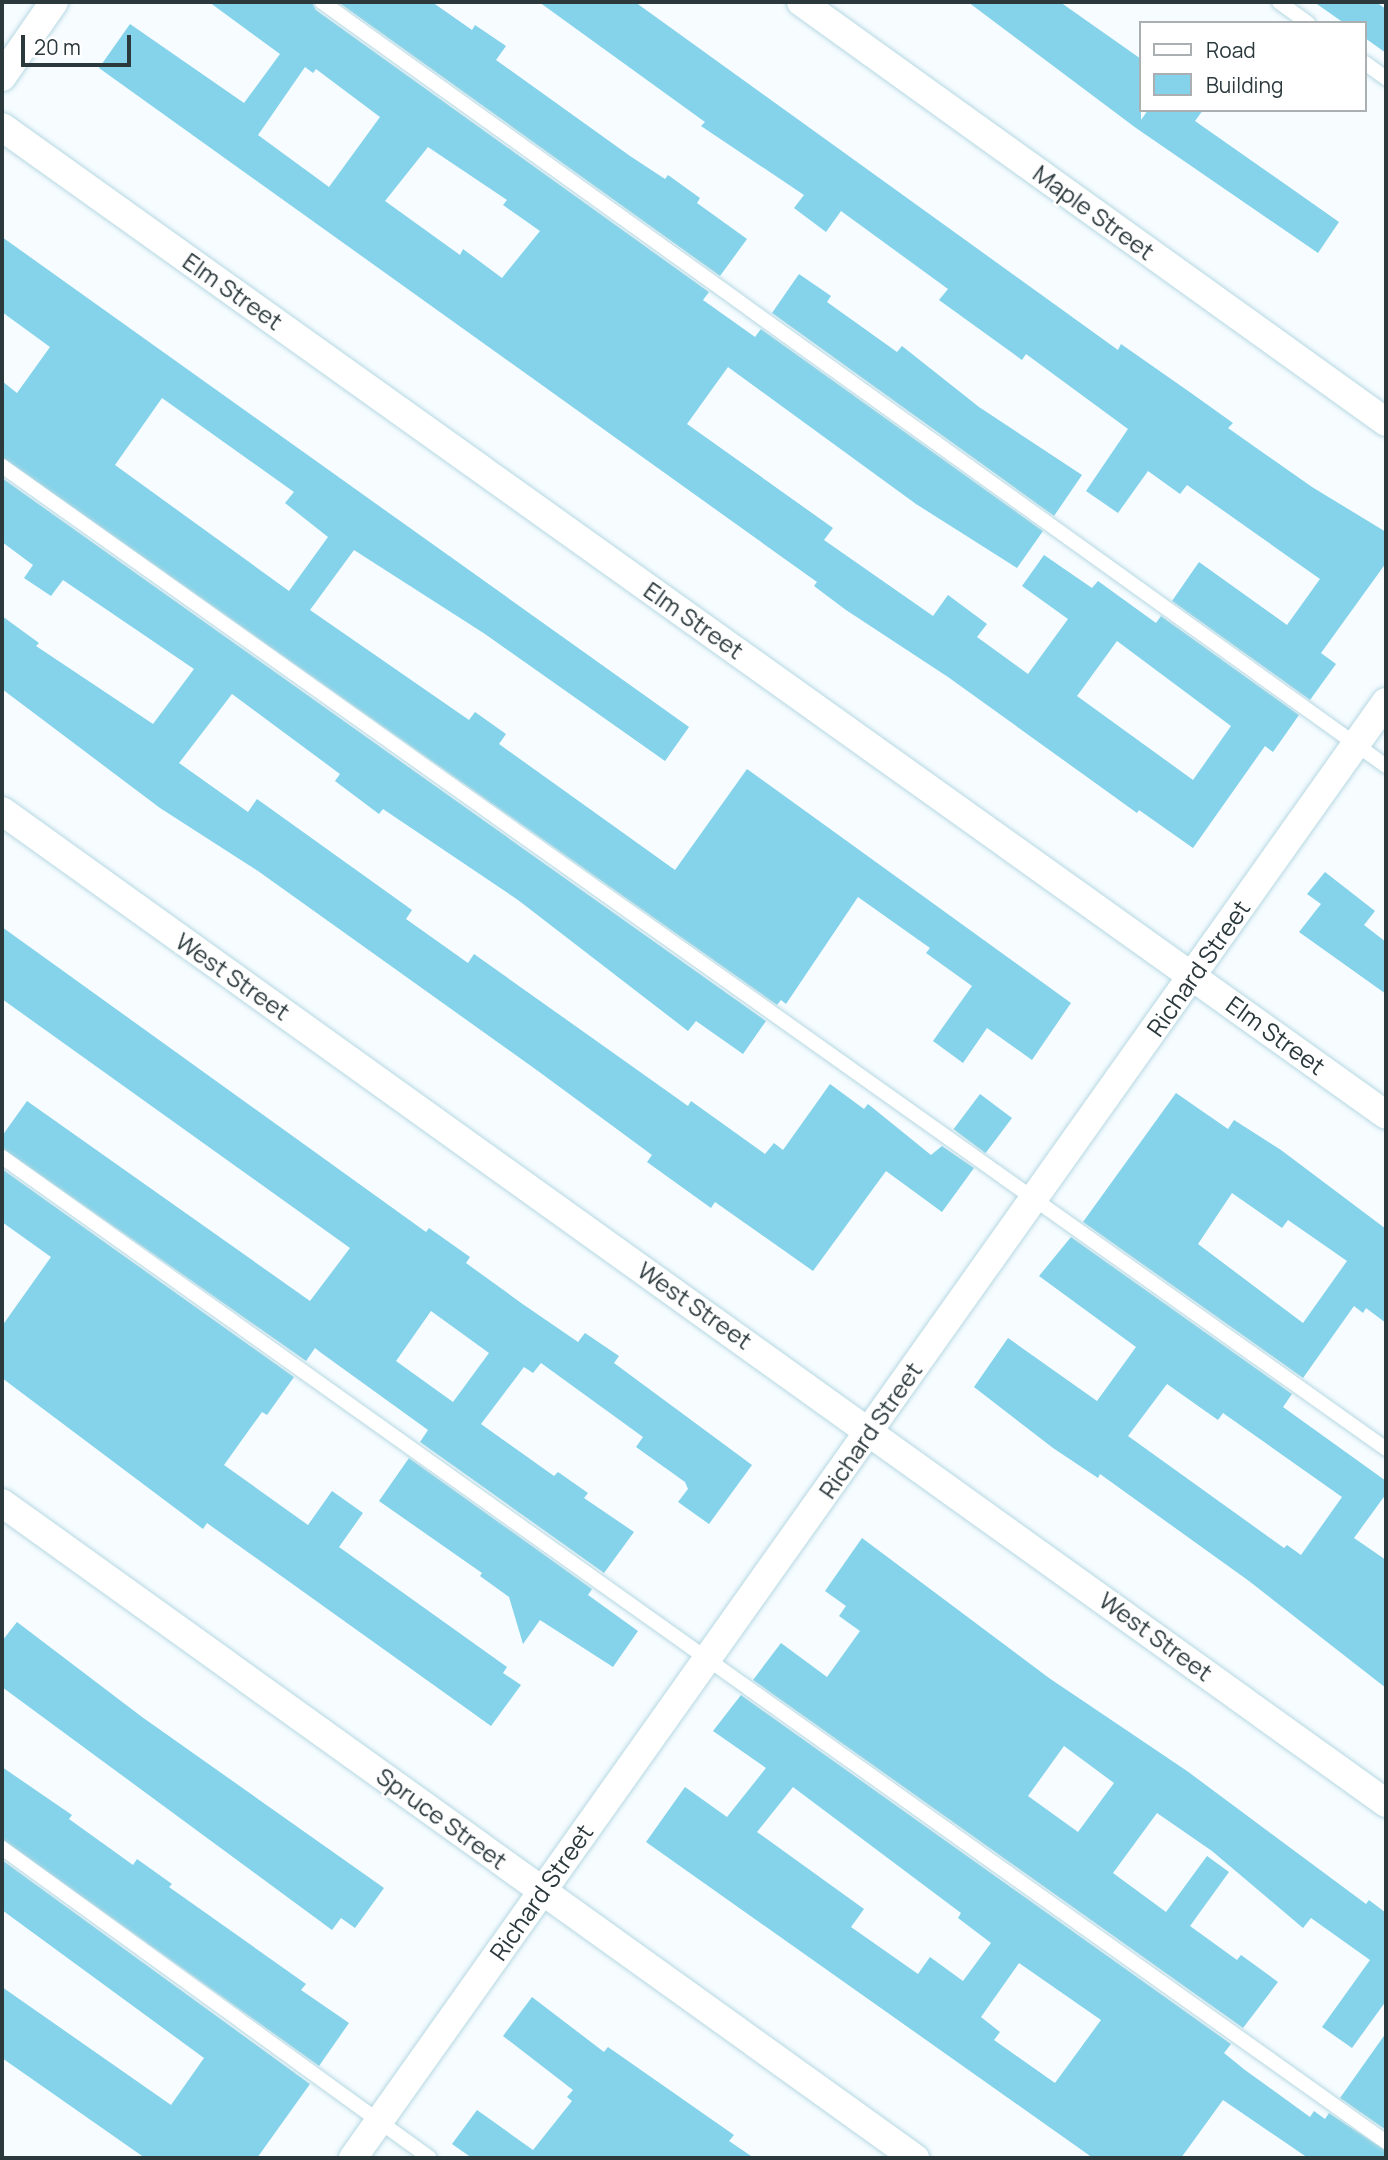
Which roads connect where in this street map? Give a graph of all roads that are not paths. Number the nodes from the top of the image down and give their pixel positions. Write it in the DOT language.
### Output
graph roads {
  1 [pos="54,2"];
  2 [pos="322,2"];
  3 [pos="801,2"];
  4 [pos="1279,2"];
  5 [pos="1305,21"];
  6 [pos="1367,64"];
  7 [pos="2,77"];
  8 [pos="1386,78"];
  9 [pos="2,127"];
  10 [pos="1386,422"];
  11 [pos="2,466"];
  12 [pos="1386,702"];
  13 [pos="1356,744"];
  14 [pos="1386,766"];
  15 [pos="2,811"];
  16 [pos="1192,975"];
  17 [pos="1386,1115"];
  18 [pos="2,1157"];
  19 [pos="1034,1199"];
  20 [pos="870,1429"];
  21 [pos="1386,1449"];
  22 [pos="2,1503"];
  23 [pos="707,1659"];
  24 [pos="1386,1802"];
  25 [pos="2,1848"];
  26 [pos="543,1890"];
  27 [pos="379,2122"];
  28 [pos="1386,2142"];
  29 [pos="353,2158"];
  30 [pos="429,2158"];
  31 [pos="915,2158"];
  1 -- 7 [label="street"];
  2 -- 13 [label="lane"];
  3 -- 10 [label="street, Maple Street"];
  4 -- 5 [label="lane"];
  6 -- 8 [label="lane"];
  9 -- 16 [label="street, Elm Street"];
  11 -- 19 [label="lane"];
  12 -- 13 [label="street, Richard Street"];
  13 -- 14 [label="lane"];
  13 -- 16 [label="street, Richard Street"];
  15 -- 20 [label="street, West Street"];
  16 -- 17 [label="street, Elm Street"];
  16 -- 19 [label="street, Richard Street"];
  18 -- 23 [label="lane"];
  19 -- 20 [label="street, Richard Street"];
  19 -- 21 [label="lane"];
  20 -- 23 [label="street, Richard Street"];
  20 -- 24 [label="street, West Street"];
  22 -- 26 [label="street, Spruce Street"];
  23 -- 26 [label="street, Richard Street"];
  23 -- 28 [label="lane"];
  25 -- 27 [label="lane"];
  26 -- 27 [label="street, Richard Street"];
  26 -- 31 [label="street, Spruce Street"];
  27 -- 29 [label="street, Richard Street"];
  27 -- 30 [label="lane"];
}
